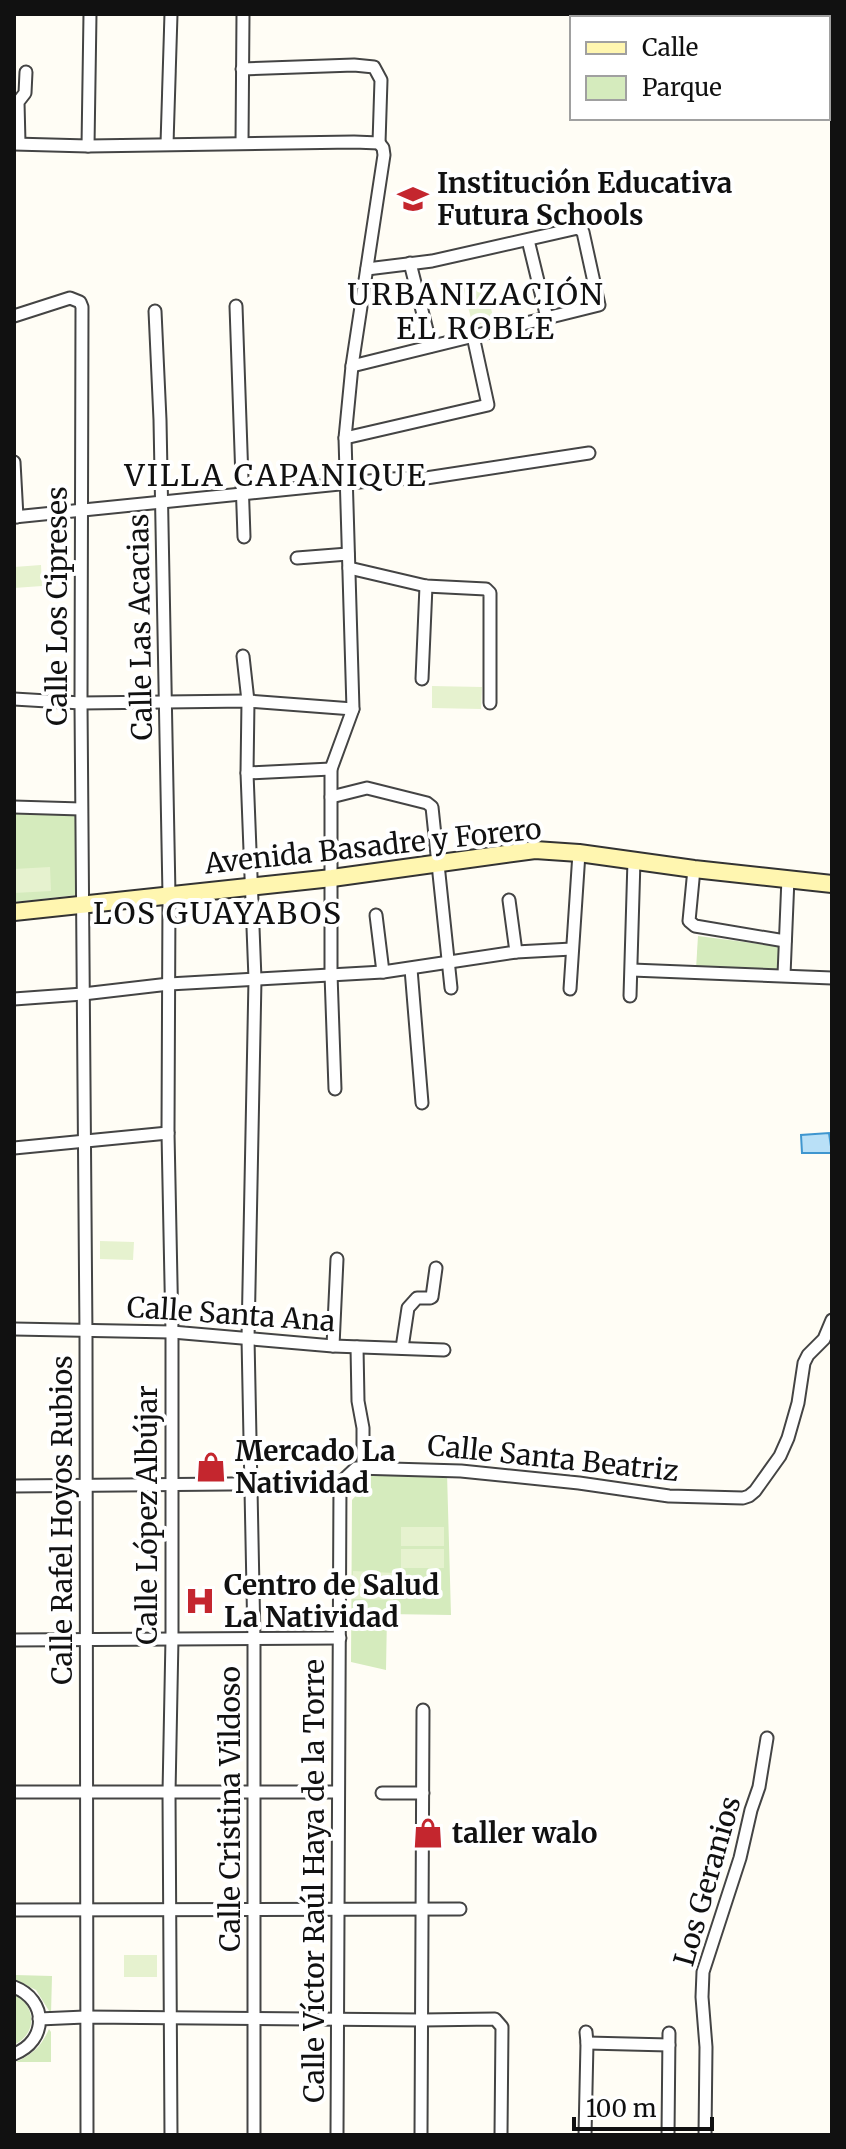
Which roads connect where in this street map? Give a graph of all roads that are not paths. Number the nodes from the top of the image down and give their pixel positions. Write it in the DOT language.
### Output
graph roads {
  1 [pos="90,14"];
  2 [pos="171,14"];
  3 [pos="243,14"];
  4 [pos="242,69"];
  5 [pos="26,72"];
  6 [pos="17,143"];
  7 [pos="242,143"];
  8 [pos="379,143"];
  9 [pos="167,144"];
  10 [pos="88,146"];
  11 [pos="528,240"];
  12 [pos="410,263"];
  13 [pos="367,269"];
  14 [pos="236,306"];
  15 [pos="155,311"];
  16 [pos="14,316"];
  17 [pos="547,318"];
  18 [pos="473,336"];
  19 [pos="431,346"];
  20 [pos="352,366"];
  21 [pos="345,438"];
  22 [pos="589,453"];
  23 [pos="14,462"];
  24 [pos="346,484"];
  25 [pos="243,494"];
  26 [pos="160,502"];
  27 [pos="81,510"];
  28 [pos="15,517"];
  29 [pos="244,537"];
  30 [pos="348,554"];
  31 [pos="297,558"];
  32 [pos="349,568"];
  33 [pos="426,586"];
  34 [pos="243,656"];
  35 [pos="422,679"];
  36 [pos="14,699"];
  37 [pos="248,701"];
  38 [pos="166,702"];
  39 [pos="81,703"];
  40 [pos="490,703"];
  41 [pos="353,709"];
  42 [pos="331,769"];
  43 [pos="247,773"];
  44 [pos="331,797"];
  45 [pos="14,807"];
  46 [pos="81,809"];
  47 [pos="579,853"];
  48 [pos="634,860"];
  49 [pos="437,863"];
  50 [pos="694,869"];
  51 [pos="332,878"];
  52 [pos="788,878"];
  53 [pos="832,884"];
  54 [pos="251,886"];
  55 [pos="169,895"];
  56 [pos="509,900"];
  57 [pos="82,905"];
  58 [pos="14,912"];
  59 [pos="376,915"];
  60 [pos="785,941"];
  61 [pos="572,949"];
  62 [pos="516,952"];
  63 [pos="448,962"];
  64 [pos="411,969"];
  65 [pos="632,970"];
  66 [pos="383,972"];
  67 [pos="331,974"];
  68 [pos="784,975"];
  69 [pos="832,978"];
  70 [pos="255,979"];
  71 [pos="169,984"];
  72 [pos="451,988"];
  73 [pos="570,989"];
  74 [pos="83,994"];
  75 [pos="630,996"];
  76 [pos="14,999"];
  77 [pos="335,1089"];
  78 [pos="422,1103"];
  79 [pos="168,1133"];
  80 [pos="84,1141"];
  81 [pos="14,1148"];
  82 [pos="337,1259"];
  83 [pos="436,1268"];
  84 [pos="832,1320"];
  85 [pos="14,1329"];
  86 [pos="85,1330"];
  87 [pos="172,1332"];
  88 [pos="248,1338"];
  89 [pos="333,1346"];
  90 [pos="357,1347"];
  91 [pos="402,1348"];
  92 [pos="444,1350"];
  93 [pos="363,1467"];
  94 [pos="340,1483"];
  95 [pos="86,1485"];
  96 [pos="172,1485"];
  97 [pos="252,1485"];
  98 [pos="14,1486"];
  99 [pos="86,1638"];
  100 [pos="172,1638"];
  101 [pos="340,1638"];
  102 [pos="14,1640"];
  103 [pos="254,1640"];
  104 [pos="423,1710"];
  105 [pos="767,1738"];
  106 [pos="14,1792"];
  107 [pos="85,1792"];
  108 [pos="254,1792"];
  109 [pos="337,1792"];
  110 [pos="169,1793"];
  111 [pos="382,1793"];
  112 [pos="423,1793"];
  113 [pos="460,1909"];
  114 [pos="14,1910"];
  115 [pos="86,1910"];
  116 [pos="170,1910"];
  117 [pos="253,1910"];
  118 [pos="338,1910"];
  119 [pos="423,1910"];
  120 [pos="14,1987"];
  121 [pos="85,2017"];
  122 [pos="254,2018"];
  123 [pos="336,2018"];
  124 [pos="39,2019"];
  125 [pos="171,2019"];
  126 [pos="422,2020"];
  127 [pos="14,2054"];
  128 [pos="87,2135"];
  129 [pos="171,2135"];
  130 [pos="254,2135"];
  131 [pos="337,2135"];
  132 [pos="421,2135"];
  133 [pos="501,2135"];
  134 [pos="585,2135"];
  135 [pos="668,2135"];
  136 [pos="705,2135"];
  1 -- 10 [label="street"];
  2 -- 9 [label="street"];
  3 -- 4 [label="street"];
  4 -- 7 [label="street"];
  4 -- 8 [label="street"];
  5 -- 6 [label="street"];
  6 -- 10 [label="street"];
  7 -- 8 [label="street"];
  7 -- 9 [label="street"];
  8 -- 13 [label="street"];
  9 -- 10 [label="street"];
  11 -- 12 [label="street"];
  11 -- 17 [label="street"];
  11 -- 17 [label="street"];
  12 -- 13 [label="street"];
  12 -- 19 [label="street"];
  13 -- 20 [label="street"];
  14 -- 25 [label="street"];
  15 -- 26 [label="street, Calle Las Acacias"];
  16 -- 27 [label="street, Calle Los Cipreses"];
  17 -- 18 [label="street"];
  18 -- 19 [label="street"];
  18 -- 21 [label="street"];
  19 -- 20 [label="street"];
  20 -- 21 [label="street"];
  21 -- 24 [label="street"];
  22 -- 24 [label="street"];
  23 -- 28 [label="street"];
  24 -- 25 [label="street"];
  24 -- 30 [label="street"];
  25 -- 26 [label="street"];
  25 -- 29 [label="street"];
  26 -- 27 [label="street"];
  26 -- 38 [label="street, Calle Las Acacias"];
  27 -- 28 [label="street"];
  27 -- 39 [label="street, Calle Los Cipreses"];
  30 -- 31 [label="street"];
  30 -- 32 [label="street"];
  32 -- 33 [label="street"];
  32 -- 41 [label="street"];
  33 -- 35 [label="street"];
  33 -- 40 [label="street"];
  34 -- 37 [label="street, Calle Cristina Vildoso"];
  36 -- 39 [label="street"];
  37 -- 38 [label="street"];
  37 -- 41 [label="street"];
  37 -- 43 [label="street, Calle Cristina Vildoso"];
  38 -- 39 [label="street"];
  38 -- 55 [label="street, Calle Las Acacias"];
  39 -- 46 [label="street, Calle Los Cipreses"];
  41 -- 42 [label="street"];
  42 -- 43 [label="street"];
  42 -- 44 [label="street"];
  43 -- 54 [label="street, Calle Cristina Vildoso"];
  44 -- 49 [label="street"];
  44 -- 51 [label="street"];
  45 -- 46 [label="street"];
  46 -- 57 [label="street, Calle Los Cipreses"];
  47 -- 48 [label="street, Avenida Basadre y Forero"];
  47 -- 49 [label="street, Avenida Basadre y Forero"];
  47 -- 61 [label="street"];
  48 -- 50 [label="street, Avenida Basadre y Forero"];
  48 -- 65 [label="street"];
  49 -- 51 [label="street, Avenida Basadre y Forero"];
  49 -- 63 [label="street"];
  50 -- 52 [label="street, Avenida Basadre y Forero"];
  50 -- 60 [label="street"];
  51 -- 54 [label="street, Avenida Basadre y Forero"];
  51 -- 67 [label="street"];
  52 -- 53 [label="street, Avenida Basadre y Forero"];
  52 -- 60 [label="street"];
  54 -- 55 [label="street, Avenida Basadre y Forero"];
  54 -- 70 [label="street, Calle Cristina Vildoso"];
  55 -- 57 [label="street, Avenida Basadre y Forero"];
  55 -- 71 [label="street, Calle López Albújar"];
  56 -- 62 [label="street"];
  57 -- 58 [label="street, Avenida Basadre y Forero"];
  57 -- 74 [label="street, Calle Rafel Hoyos Rubios"];
  59 -- 66 [label="street"];
  60 -- 68 [label="street"];
  61 -- 62 [label="street"];
  61 -- 73 [label="street"];
  62 -- 63 [label="street"];
  63 -- 64 [label="street"];
  63 -- 72 [label="street"];
  64 -- 66 [label="street"];
  64 -- 78 [label="street"];
  65 -- 68 [label="street"];
  65 -- 75 [label="street"];
  66 -- 67 [label="street"];
  67 -- 70 [label="street"];
  67 -- 77 [label="street"];
  68 -- 69 [label="street"];
  70 -- 71 [label="street"];
  70 -- 88 [label="street, Calle Cristina Vildoso"];
  71 -- 74 [label="street"];
  71 -- 79 [label="street, Calle López Albújar"];
  74 -- 76 [label="street"];
  74 -- 80 [label="street, Calle Rafel Hoyos Rubios"];
  79 -- 80 [label="street"];
  79 -- 87 [label="street, Calle López Albújar"];
  80 -- 81 [label="street"];
  80 -- 86 [label="street, Calle Rafel Hoyos Rubios"];
  82 -- 89 [label="street"];
  83 -- 91 [label="street"];
  84 -- 93 [label="street, Calle Santa Beatriz"];
  85 -- 86 [label="street, Calle Santa Ana"];
  86 -- 87 [label="street, Calle Santa Ana"];
  86 -- 95 [label="street, Calle Rafel Hoyos Rubios"];
  87 -- 88 [label="street, Calle Santa Ana"];
  87 -- 96 [label="street, Calle López Albújar"];
  88 -- 89 [label="street, Calle Santa Ana"];
  88 -- 97 [label="street, Calle Cristina Vildoso"];
  89 -- 90 [label="street, Calle Santa Ana"];
  90 -- 91 [label="street, Calle Santa Ana"];
  90 -- 93 [label="street"];
  91 -- 92 [label="street, Calle Santa Ana"];
  93 -- 94 [label="street"];
  94 -- 97 [label="street"];
  94 -- 101 [label="street, Calle Víctor Raúl Haya de la Torre"];
  95 -- 96 [label="street"];
  95 -- 98 [label="street"];
  95 -- 99 [label="street, Calle Rafel Hoyos Rubios"];
  96 -- 97 [label="street"];
  96 -- 100 [label="street, Calle López Albújar"];
  97 -- 103 [label="street, Calle Cristina Vildoso"];
  99 -- 100 [label="street"];
  99 -- 102 [label="street"];
  99 -- 107 [label="street, Calle Rafel Hoyos Rubios"];
  100 -- 103 [label="street"];
  100 -- 110 [label="street, Calle López Albújar"];
  101 -- 103 [label="street"];
  101 -- 109 [label="street, Calle Víctor Raúl Haya de la Torre"];
  103 -- 108 [label="street, Calle Cristina Vildoso"];
  104 -- 112 [label="street"];
  105 -- 136 [label="street, Los Geranios"];
  106 -- 107 [label="street"];
  107 -- 110 [label="street"];
  107 -- 115 [label="street, Calle Rafel Hoyos Rubios"];
  108 -- 109 [label="street"];
  108 -- 110 [label="street"];
  108 -- 117 [label="street, Calle Cristina Vildoso"];
  109 -- 118 [label="street, Calle Víctor Raúl Haya de la Torre"];
  110 -- 116 [label="street, Calle López Albújar"];
  111 -- 112 [label="street"];
  112 -- 119 [label="street"];
  113 -- 119 [label="street"];
  114 -- 115 [label="street"];
  115 -- 116 [label="street"];
  115 -- 121 [label="street, Calle Rafel Hoyos Rubios"];
  116 -- 117 [label="street"];
  116 -- 125 [label="street, Calle López Albújar"];
  117 -- 118 [label="street"];
  117 -- 122 [label="street, Calle Cristina Vildoso"];
  118 -- 119 [label="street"];
  118 -- 123 [label="street, Calle Víctor Raúl Haya de la Torre"];
  119 -- 126 [label="street"];
  120 -- 124 [label="street"];
  121 -- 124 [label="street"];
  121 -- 125 [label="street"];
  121 -- 128 [label="street, Calle Rafel Hoyos Rubios"];
  122 -- 123 [label="street"];
  122 -- 125 [label="street"];
  122 -- 130 [label="street, Calle Cristina Vildoso"];
  123 -- 126 [label="street"];
  123 -- 131 [label="street, Calle Víctor Raúl Haya de la Torre"];
  124 -- 127 [label="street"];
  125 -- 129 [label="street, Calle López Albújar"];
  126 -- 132 [label="street"];
  126 -- 133 [label="street"];
  134 -- 135 [label="street"];
}
